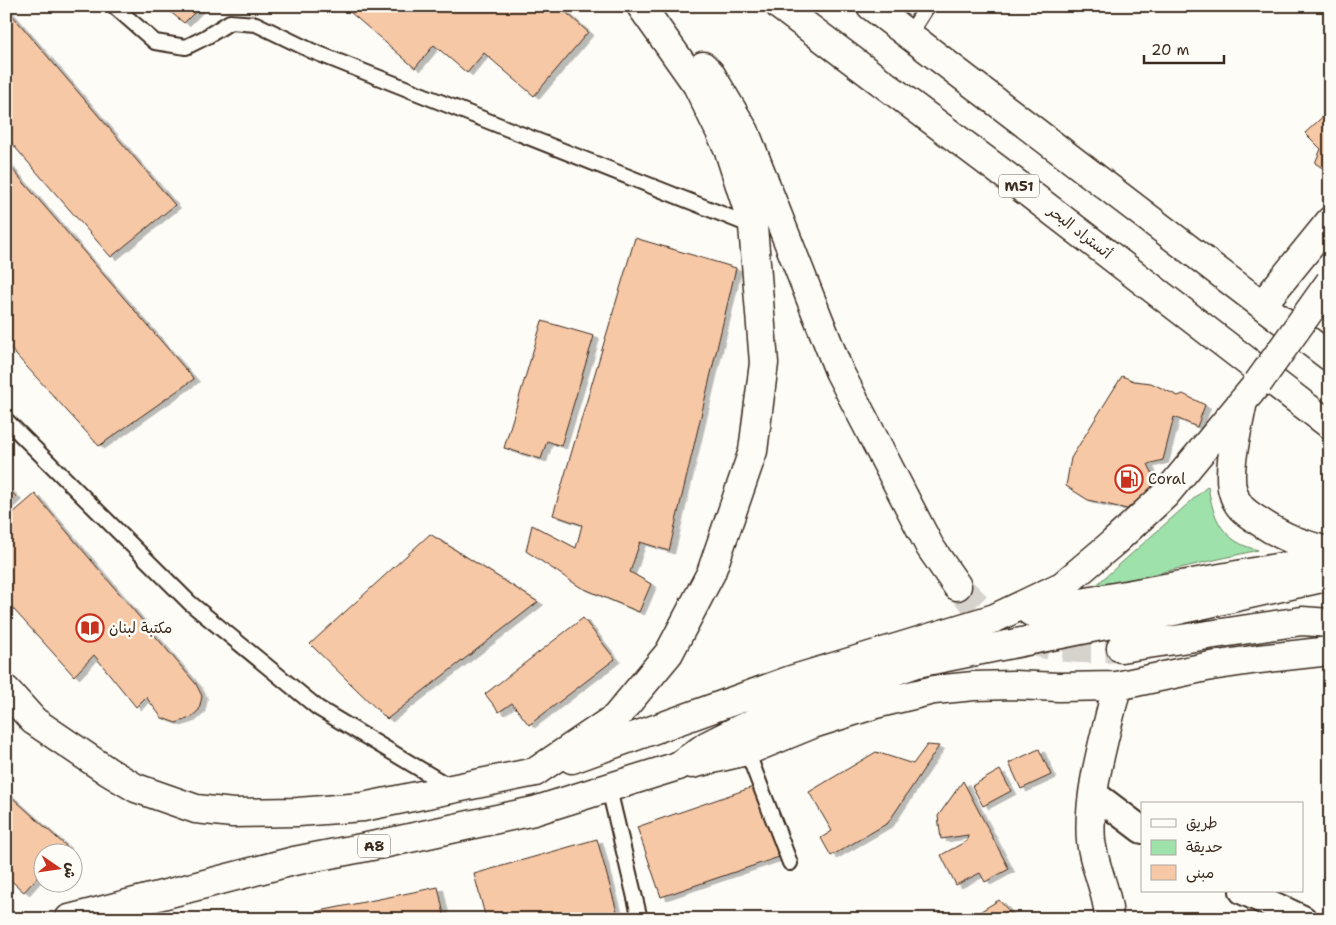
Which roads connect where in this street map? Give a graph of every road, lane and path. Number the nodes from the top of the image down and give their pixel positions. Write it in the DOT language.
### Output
graph roads {
  1 [pos="114,6"];
  2 [pos="641,6"];
  3 [pos="648,6"];
  4 [pos="780,6"];
  5 [pos="871,6"];
  6 [pos="927,6"];
  7 [pos="909,35"];
  8 [pos="1330,221"];
  9 [pos="753,226"];
  10 [pos="1330,282"];
  11 [pos="1262,305"];
  12 [pos="1330,356"];
  13 [pos="1244,400"];
  14 [pos="6,420"];
  15 [pos="1330,425"];
  16 [pos="1330,552"];
  17 [pos="1327,573"];
  18 [pos="957,586"];
  19 [pos="995,618"];
  20 [pos="1330,623"];
  21 [pos="1121,648"];
  22 [pos="1330,651"];
  23 [pos="1117,686"];
  24 [pos="6,690"];
  25 [pos="6,701"];
  26 [pos="34,721"];
  27 [pos="748,751"];
  28 [pos="678,766"];
  29 [pos="535,772"];
  30 [pos="453,789"];
  31 [pos="609,789"];
  32 [pos="1093,793"];
  33 [pos="1141,829"];
  34 [pos="790,863"];
  35 [pos="1245,892"];
  36 [pos="69,919"];
  37 [pos="640,919"];
  38 [pos="1109,919"];
  39 [pos="1303,919"];
  1 -- 9 [label="lane"];
  2 -- 9 [label="main road"];
  3 -- 18 [label="main road"];
  4 -- 15 [label="main road, أتستراد البحر / M51"];
  5 -- 7 [label="main road"];
  6 -- 7 [label="lane"];
  7 -- 11 [label="main road"];
  8 -- 11 [label="main road"];
  9 -- 29 [label="main road"];
  10 -- 13 [label="main road, bridge"];
  11 -- 12 [label="main road"];
  13 -- 16 [label="main road"];
  13 -- 19 [label="main road"];
  14 -- 30 [label="lane"];
  17 -- 19 [label="main road"];
  17 -- 28 [label="main road"];
  19 -- 29 [label="main road"];
  20 -- 21 [label="main road"];
  22 -- 23 [label="main road"];
  23 -- 27 [label="main road"];
  23 -- 32 [label="main road"];
  24 -- 26 [label="main road"];
  25 -- 26 [label="main road"];
  26 -- 30 [label="main road"];
  27 -- 28 [label="main road"];
  27 -- 34 [label="lane"];
  28 -- 31 [label="main road, A8"];
  29 -- 30 [label="main road"];
  31 -- 36 [label="main road, A8"];
  31 -- 37 [label="lane"];
  32 -- 33 [label="street"];
  32 -- 38 [label="main road"];
  35 -- 39 [label="street"];
}
